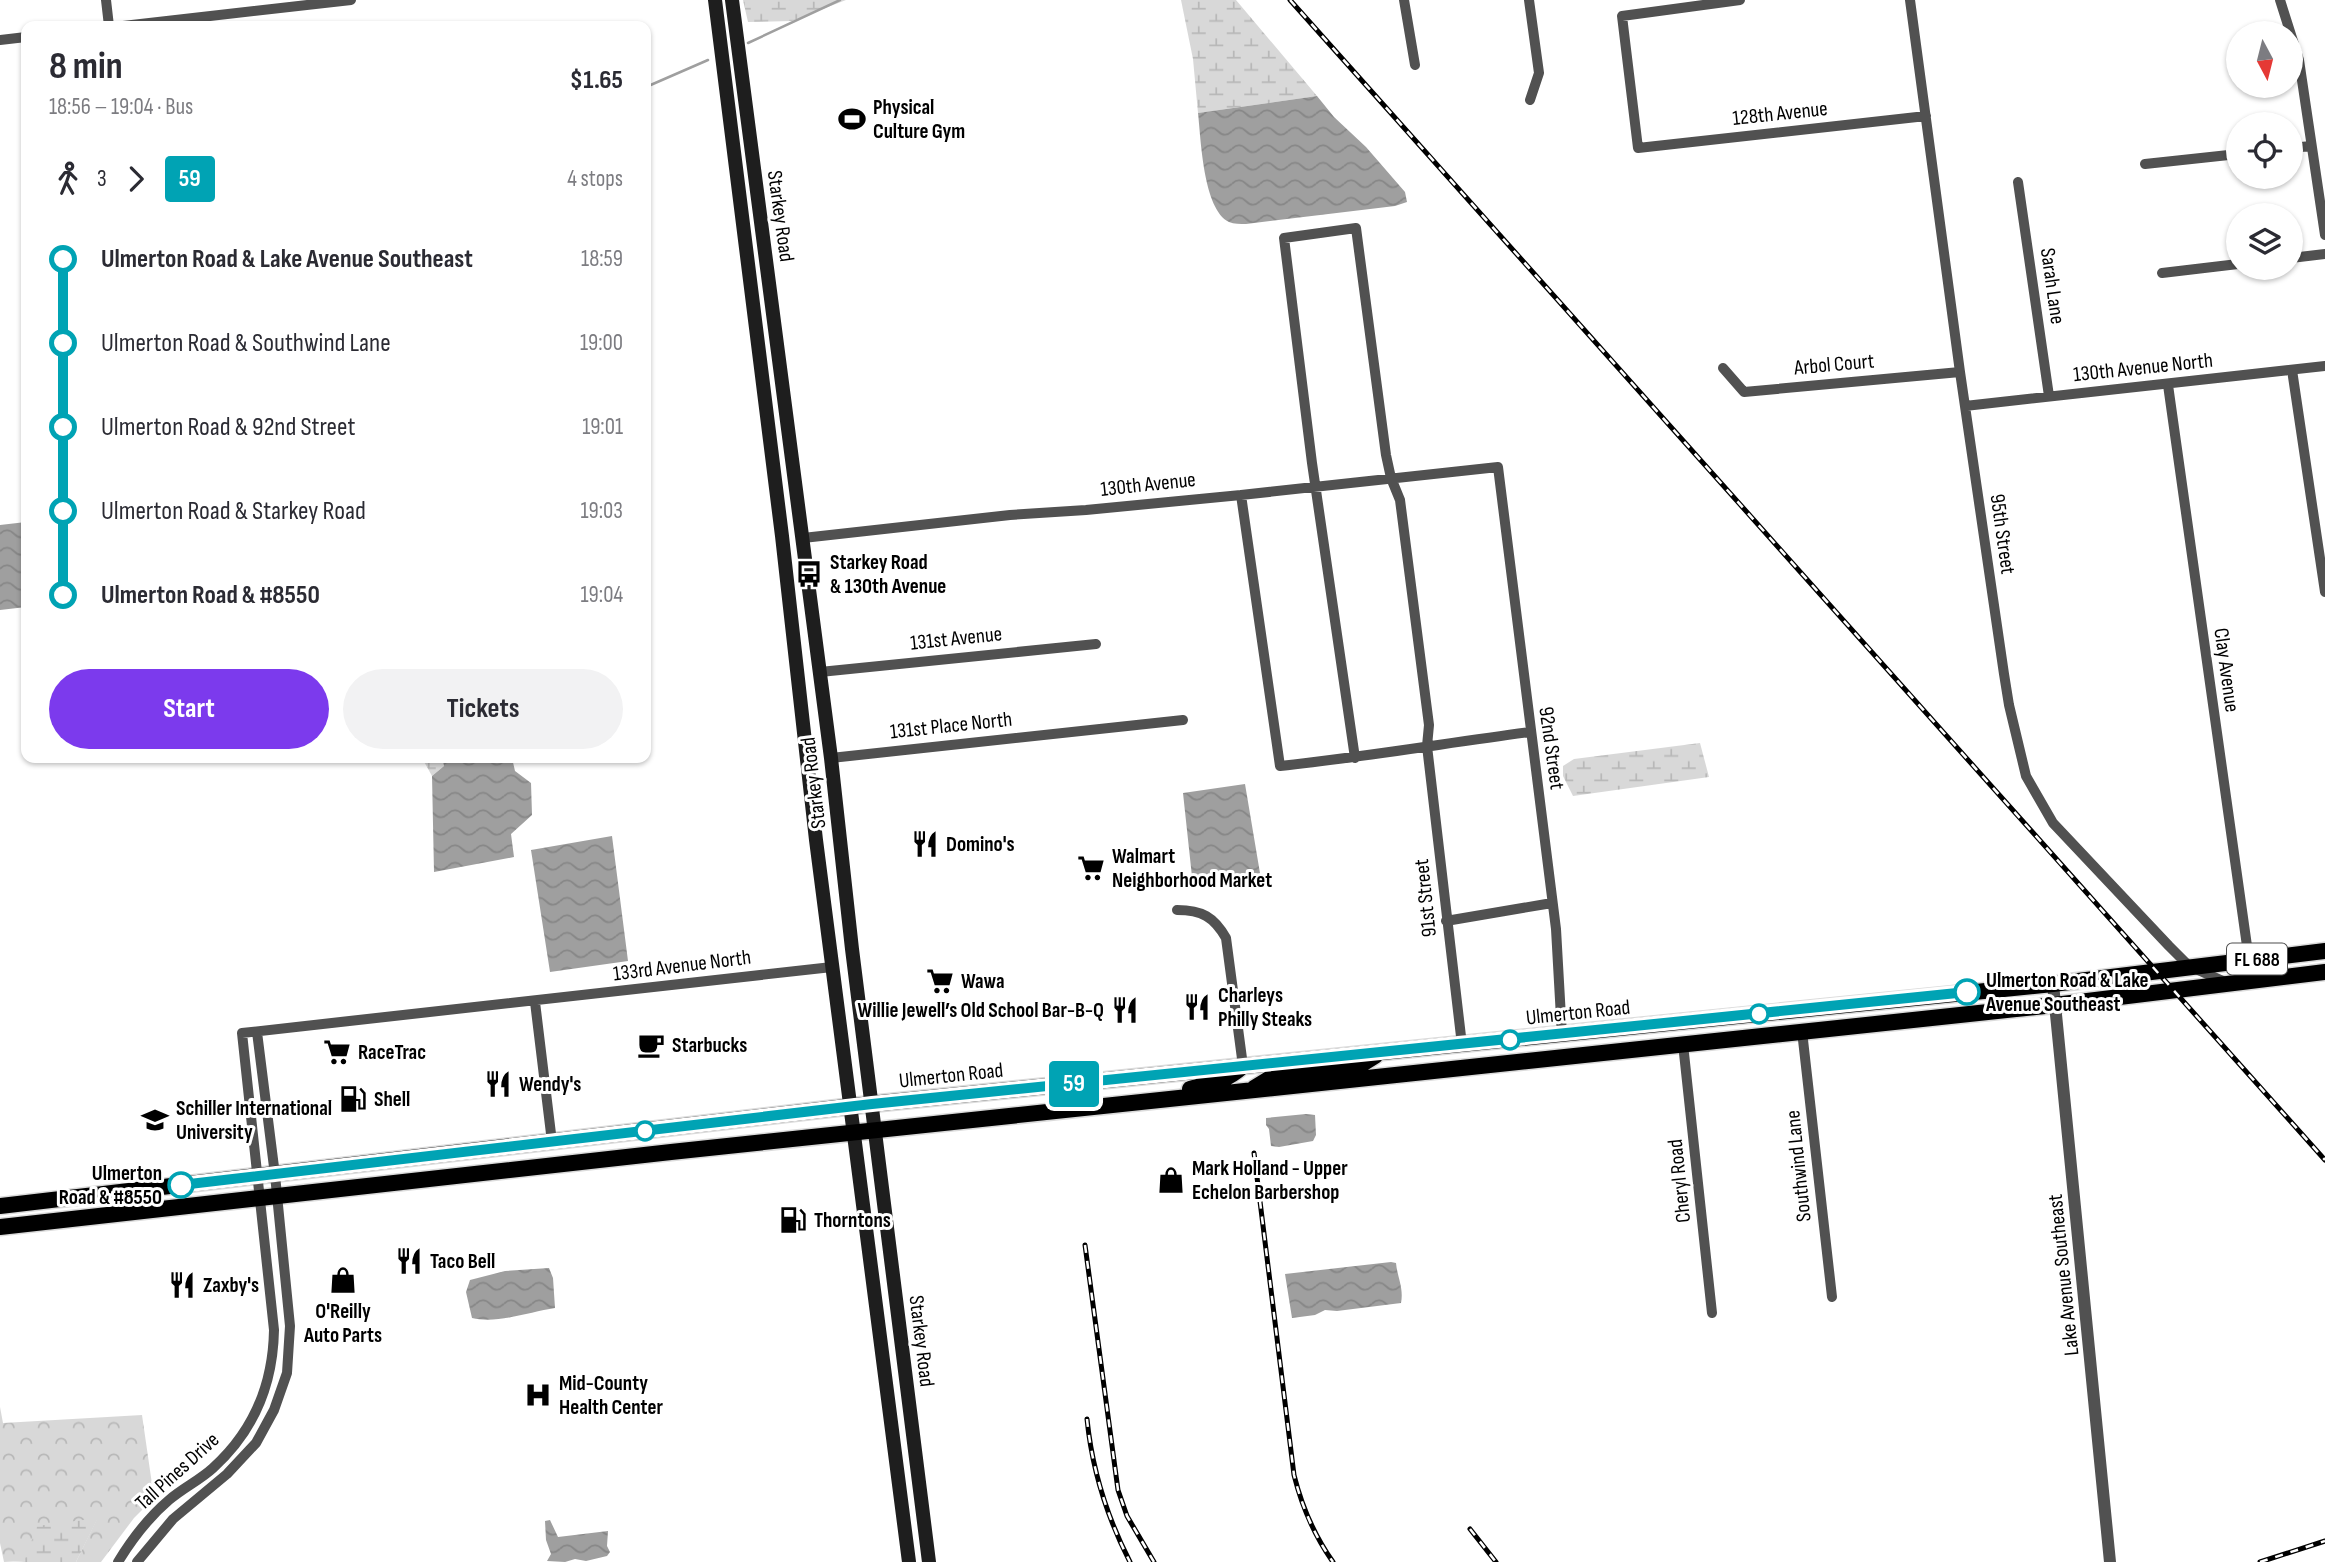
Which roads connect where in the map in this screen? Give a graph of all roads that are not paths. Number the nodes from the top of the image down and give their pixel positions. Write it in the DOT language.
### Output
graph roads {
  1 [pos="106,0"];
  2 [pos="351,0"];
  3 [pos="715,0"];
  4 [pos="732,0"];
  5 [pos="1404,0"];
  6 [pos="1530,0"];
  7 [pos="1740,0"];
  8 [pos="1910,0"];
  9 [pos="2280,0"];
  10 [pos="319,2"];
  11 [pos="108,21"];
  12 [pos="164,21"];
  13 [pos="21,38"];
  14 [pos="0,40"];
  15 [pos="1415,65"];
  16 [pos="1530,100"];
  17 [pos="1926,116"];
  18 [pos="2311,146"];
  19 [pos="2303,147"];
  20 [pos="2226,155"];
  21 [pos="2145,164"];
  22 [pos="2018,182"];
  23 [pos="2325,235"];
  24 [pos="2325,254"];
  25 [pos="2303,257"];
  26 [pos="2226,265"];
  27 [pos="2162,273"];
  28 [pos="2325,366"];
  29 [pos="1723,368"];
  30 [pos="2291,370"];
  31 [pos="1960,372"];
  32 [pos="2168,385"];
  33 [pos="2049,396"];
  34 [pos="1965,406"];
  35 [pos="772,459"];
  36 [pos="1498,467"];
  37 [pos="1391,478"];
  38 [pos="1317,485"];
  39 [pos="1241,495"];
  40 [pos="803,538"];
  41 [pos="785,561"];
  42 [pos="2325,592"];
  43 [pos="1096,644"];
  44 [pos="820,672"];
  45 [pos="1183,720"];
  46 [pos="1530,732"];
  47 [pos="1427,746"];
  48 [pos="831,758"];
  49 [pos="1356,758"];
  50 [pos="814,815"];
  51 [pos="841,843"];
  52 [pos="1552,903"];
  53 [pos="1177,910"];
  54 [pos="1447,920"];
  55 [pos="2325,951"];
  56 [pos="2249,960"];
  57 [pos="2189,966"];
  58 [pos="832,967"];
  59 [pos="2325,972"];
  60 [pos="2053,984"];
  61 [pos="2233,984"];
  62 [pos="535,1002"];
  63 [pos="1846,1005"];
  64 [pos="2054,1005"];
  65 [pos="1802,1031"];
  66 [pos="257,1032"];
  67 [pos="242,1034"];
  68 [pos="1562,1035"];
  69 [pos="1684,1044"];
  70 [pos="1462,1045"];
  71 [pos="1380,1053"];
  72 [pos="1243,1066"];
  73 [pos="1427,1072"];
  74 [pos="1249,1091"];
  75 [pos="1182,1098"];
  76 [pos="872,1104"];
  77 [pos="850,1107"];
  78 [pos="875,1131"];
  79 [pos="854,1133"];
  80 [pos="552,1142"];
  81 [pos="267,1176"];
  82 [pos="277,1196"];
  83 [pos="260,1198"];
  84 [pos="0,1206"];
  85 [pos="0,1227"];
  86 [pos="1832,1297"];
  87 [pos="1712,1313"];
  88 [pos="118,1562"];
  89 [pos="137,1562"];
  90 [pos="909,1562"];
  91 [pos="929,1562"];
  92 [pos="2110,1562"];
  1 -- 11 [label="street"];
  2 -- 10 [label="street"];
  3 -- 35 [label="main road, Starkey Road"];
  4 -- 40 [label="main road, Starkey Road"];
  5 -- 15 [label="street"];
  6 -- 16 [label="street"];
  7 -- 17 [label="street, 128th Avenue"];
  8 -- 17 [label="street, 95th Street"];
  9 -- 18 [label="street"];
  10 -- 12 [label="street"];
  13 -- 14 [label="street"];
  17 -- 31 [label="street, 95th Street"];
  18 -- 19 [label="street"];
  18 -- 23 [label="street"];
  20 -- 21 [label="street"];
  22 -- 33 [label="street, Sarah Lane"];
  24 -- 25 [label="street"];
  26 -- 27 [label="street"];
  28 -- 30 [label="street, 130th Avenue North"];
  29 -- 31 [label="street, Arbol Court"];
  30 -- 32 [label="street, 130th Avenue North"];
  30 -- 42 [label="street"];
  31 -- 34 [label="street, 95th Street"];
  32 -- 33 [label="street, 130th Avenue North"];
  32 -- 56 [label="street, Clay Avenue"];
  33 -- 34 [label="street, 130th Avenue North"];
  34 -- 57 [label="street, 95th Street"];
  35 -- 40 [label="main road"];
  35 -- 41 [label="main road, Starkey Road"];
  36 -- 37 [label="street, 130th Avenue"];
  36 -- 46 [label="street, 92nd Street"];
  37 -- 38 [label="street, 130th Avenue"];
  37 -- 38 [label="street, 91st Street"];
  37 -- 47 [label="street, 91st Street"];
  38 -- 39 [label="street, 130th Avenue"];
  38 -- 49 [label="street"];
  39 -- 40 [label="street, 130th Avenue"];
  39 -- 49 [label="street"];
  40 -- 41 [label="main road"];
  40 -- 44 [label="main road, Starkey Road"];
  41 -- 50 [label="main road, Starkey Road"];
  43 -- 44 [label="street, 131st Avenue"];
  44 -- 48 [label="main road, Starkey Road"];
  45 -- 48 [label="street, 131st Place North"];
  46 -- 47 [label="street"];
  46 -- 52 [label="street, 92nd Street"];
  47 -- 49 [label="street"];
  47 -- 54 [label="street, 91st Street"];
  48 -- 51 [label="main road, Starkey Road"];
  50 -- 51 [label="main road"];
  50 -- 58 [label="main road, Starkey Road"];
  51 -- 76 [label="main road, Starkey Road"];
  52 -- 54 [label="street"];
  52 -- 68 [label="street, 92nd Street"];
  53 -- 72 [label="street"];
  54 -- 70 [label="street, 91st Street"];
  55 -- 56 [label="main road, Ulmerton Road / FL 688"];
  56 -- 57 [label="main road, Ulmerton Road / FL 688"];
  57 -- 60 [label="main road, Ulmerton Road / FL 688"];
  57 -- 61 [label="street, 95th Street"];
  58 -- 62 [label="street, 133rd Avenue North"];
  58 -- 77 [label="main road, Starkey Road"];
  59 -- 61 [label="main road, Ulmerton Road / FL 688"];
  60 -- 63 [label="main road, Ulmerton Road / FL 688"];
  60 -- 64 [label="street, Lake Avenue Southeast"];
  61 -- 64 [label="main road, Ulmerton Road / FL 688"];
  62 -- 66 [label="street, 133rd Avenue North"];
  62 -- 80 [label="street"];
  63 -- 68 [label="main road, Ulmerton Road / FL 688"];
  63 -- 69 [label="main road"];
  64 -- 65 [label="main road, Ulmerton Road / FL 688"];
  64 -- 92 [label="street, Lake Avenue Southeast"];
  65 -- 69 [label="main road, Ulmerton Road / FL 688"];
  65 -- 86 [label="street, Southwind Lane"];
  66 -- 67 [label="street, 133rd Avenue North"];
  66 -- 81 [label="street, Tall Pines Drive"];
  67 -- 81 [label="street, Tall Pines Drive"];
  68 -- 70 [label="main road, Ulmerton Road / FL 688"];
  68 -- 73 [label="main road"];
  69 -- 73 [label="main road, Ulmerton Road / FL 688"];
  69 -- 87 [label="street, Cheryl Road"];
  70 -- 71 [label="main road, Ulmerton Road / FL 688"];
  71 -- 72 [label="main road, Ulmerton Road / FL 688"];
  71 -- 74 [label="main road"];
  72 -- 75 [label="main road"];
  72 -- 76 [label="main road, Ulmerton Road / FL 688"];
  73 -- 74 [label="main road, Ulmerton Road / FL 688"];
  74 -- 75 [label="main road, Ulmerton Road / FL 688"];
  75 -- 78 [label="main road, Ulmerton Road / FL 688"];
  76 -- 77 [label="main road, Ulmerton Road / FL 688"];
  76 -- 78 [label="main road, Starkey Road"];
  77 -- 79 [label="main road, Starkey Road"];
  77 -- 80 [label="main road, Ulmerton Road / FL 688"];
  78 -- 79 [label="main road, Ulmerton Road / FL 688"];
  78 -- 91 [label="main road, Starkey Road"];
  79 -- 82 [label="main road, Ulmerton Road / FL 688"];
  79 -- 90 [label="main road, Starkey Road"];
  80 -- 81 [label="main road, Ulmerton Road / FL 688"];
  81 -- 82 [label="street, Tall Pines Drive"];
  81 -- 83 [label="street, Tall Pines Drive"];
  81 -- 84 [label="main road, Ulmerton Road / FL 688"];
  82 -- 83 [label="main road, Ulmerton Road / FL 688"];
  82 -- 89 [label="street, Tall Pines Drive"];
  83 -- 85 [label="main road, Ulmerton Road / FL 688"];
  83 -- 88 [label="street, Tall Pines Drive"];
}
